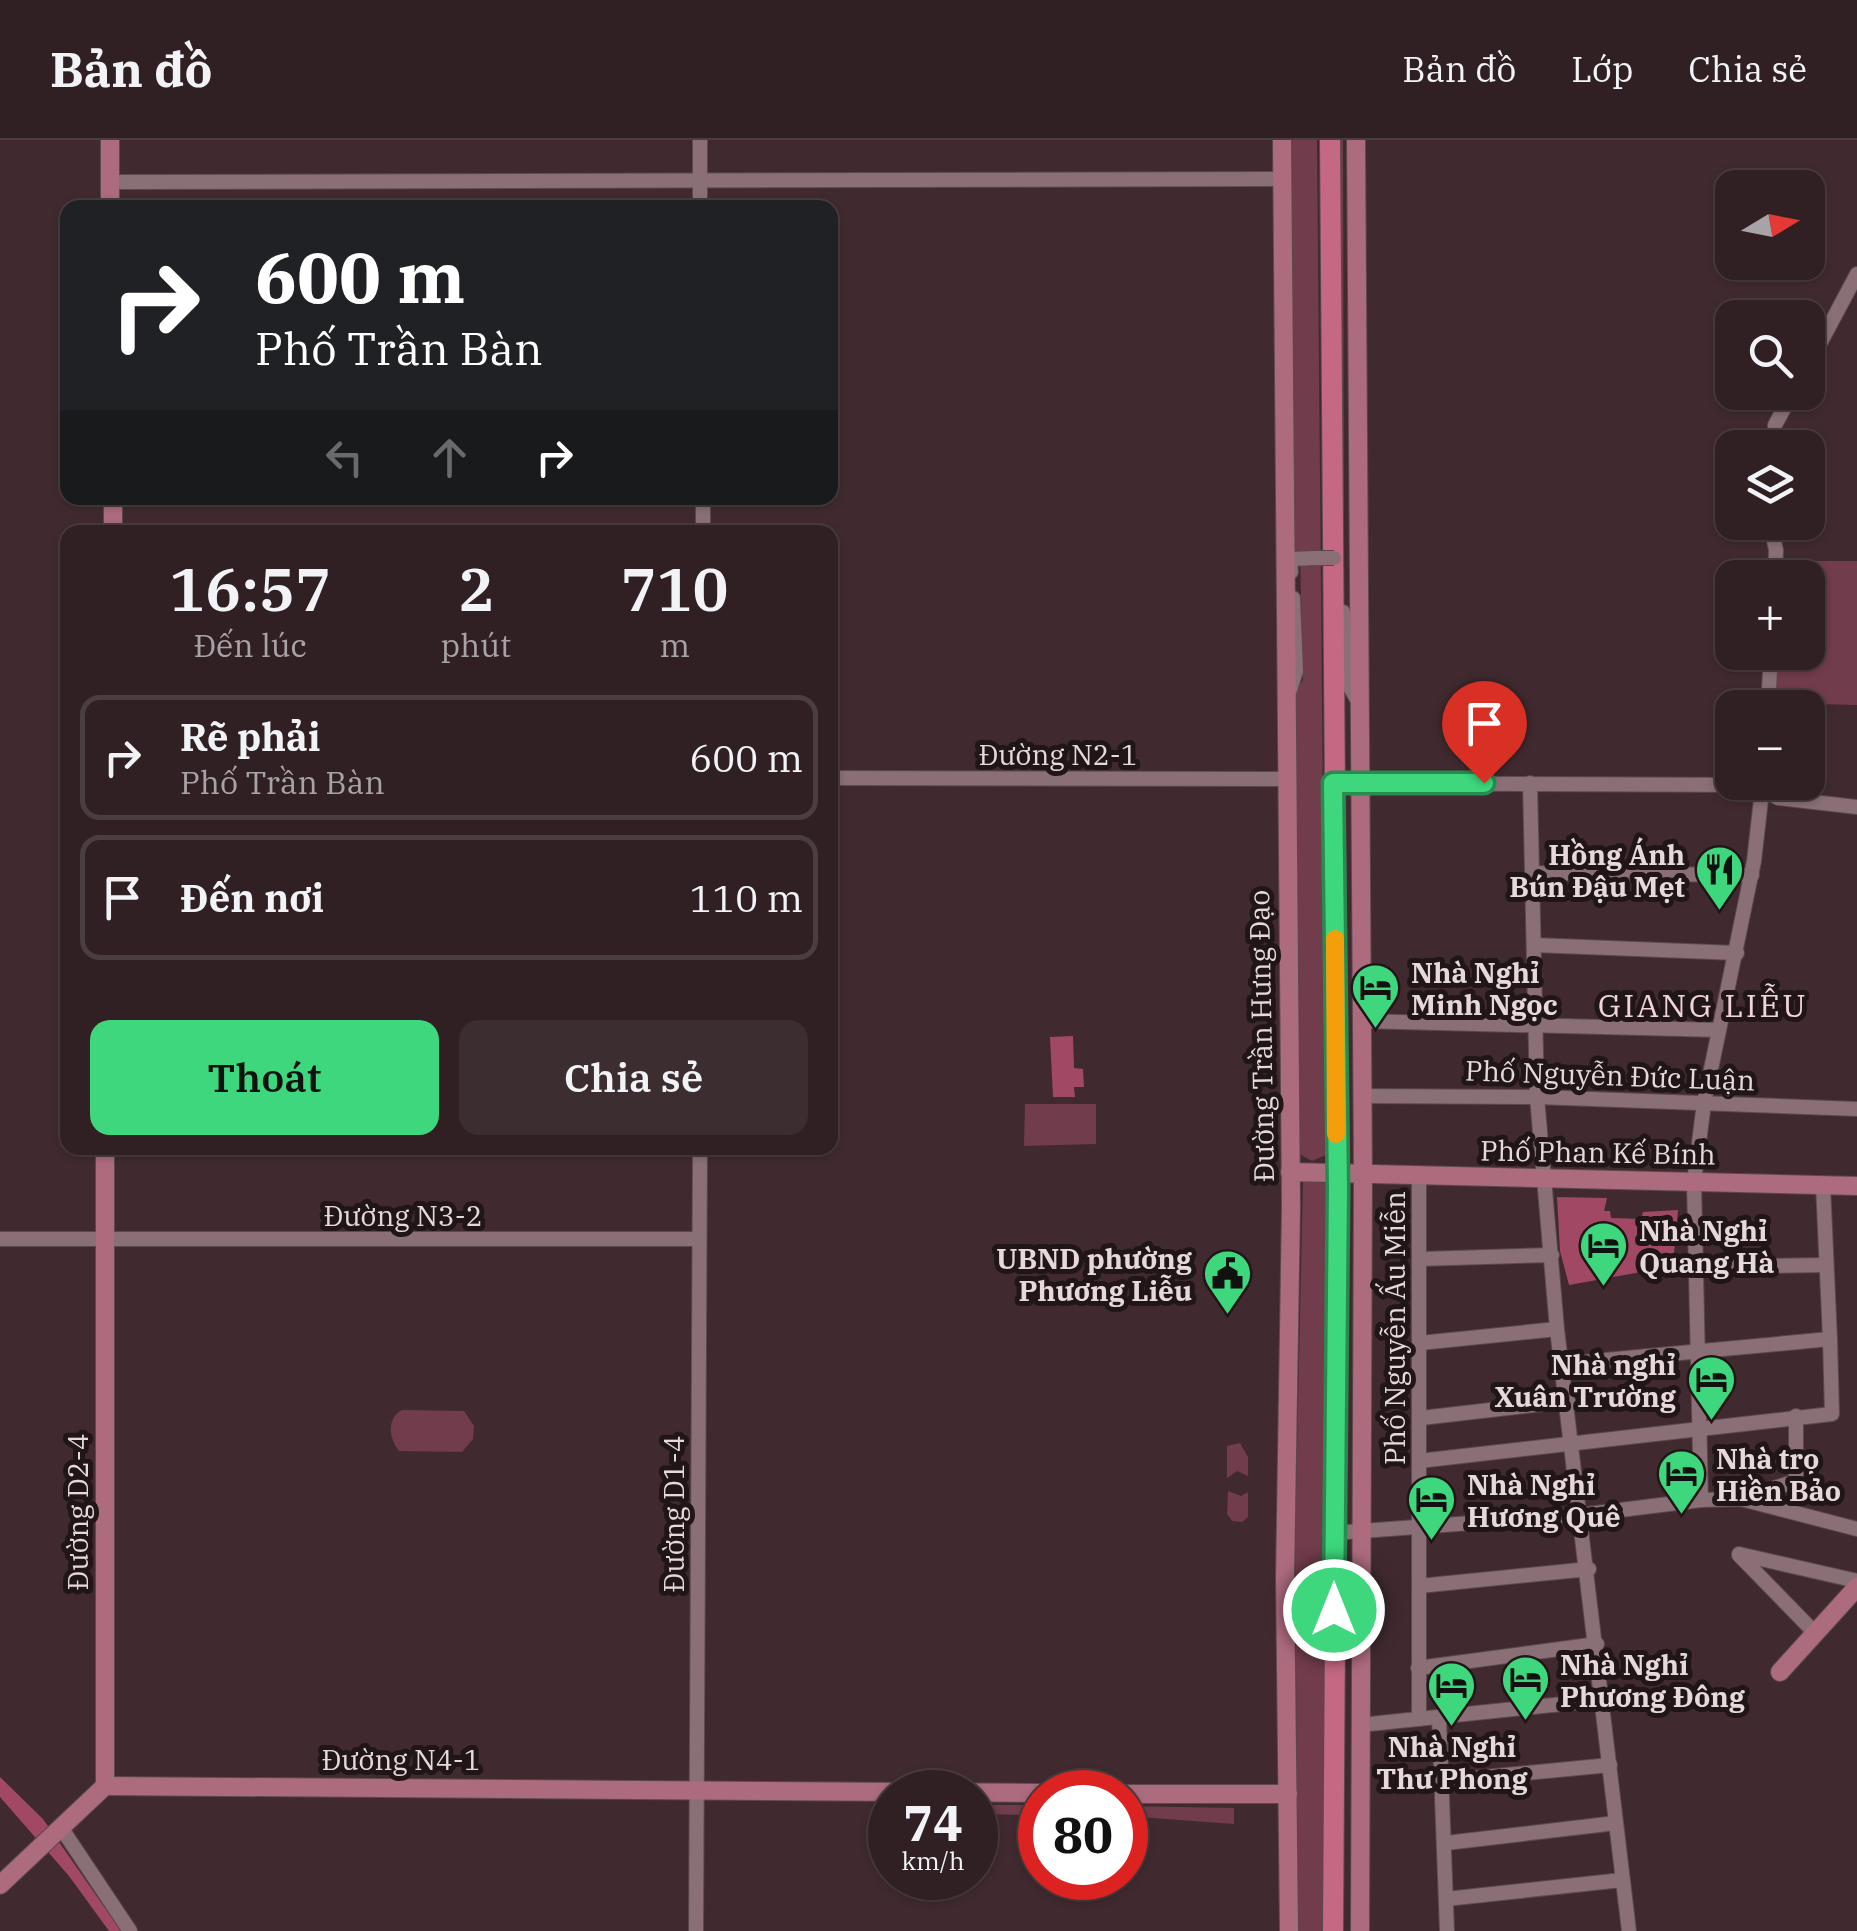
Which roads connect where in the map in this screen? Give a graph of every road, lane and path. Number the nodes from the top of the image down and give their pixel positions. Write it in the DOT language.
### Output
graph roads {
  1 [pos="110,140"];
  2 [pos="700,140"];
  3 [pos="1282,140"];
  4 [pos="1330,140"];
  5 [pos="1356,140"];
  6 [pos="1282,179"];
  7 [pos="111,182"];
  8 [pos="700,182"];
  9 [pos="110,200"];
  10 [pos="700,200"];
  11 [pos="1857,274"];
  12 [pos="1825,334"];
  13 [pos="1287,699"];
  14 [pos="1358,700"];
  15 [pos="838,778"];
  16 [pos="1286,779"];
  17 [pos="1333,783"];
  18 [pos="1358,783"];
  19 [pos="1530,783"];
  20 [pos="1715,784"];
  21 [pos="1761,800"];
  22 [pos="1785,800"];
  23 [pos="1857,807"];
  24 [pos="1532,872"];
  25 [pos="1752,875"];
  26 [pos="1534,946"];
  27 [pos="1737,953"];
  28 [pos="1360,1021"];
  29 [pos="1535,1024"];
  30 [pos="1719,1030"];
  31 [pos="1362,1096"];
  32 [pos="1537,1097"];
  33 [pos="1704,1103"];
  34 [pos="1857,1109"];
  35 [pos="105,1155"];
  36 [pos="700,1155"];
  37 [pos="1290,1172"];
  38 [pos="1337,1172"];
  39 [pos="1363,1176"];
  40 [pos="1419,1176"];
  41 [pos="1544,1178"];
  42 [pos="1694,1182"];
  43 [pos="1823,1185"];
  44 [pos="1857,1186"];
  45 [pos="106,1238"];
  46 [pos="0,1239"];
  47 [pos="699,1240"];
  48 [pos="1552,1256"];
  49 [pos="1420,1259"];
  50 [pos="1826,1265"];
  51 [pos="1698,1267"];
  52 [pos="1557,1329"];
  53 [pos="1830,1340"];
  54 [pos="1420,1343"];
  55 [pos="1698,1349"];
  56 [pos="1562,1364"];
  57 [pos="1568,1401"];
  58 [pos="1796,1416"];
  59 [pos="1421,1418"];
  60 [pos="1699,1426"];
  61 [pos="1572,1441"];
  62 [pos="1419,1461"];
  63 [pos="1701,1500"];
  64 [pos="1741,1500"];
  65 [pos="1580,1516"];
  66 [pos="1857,1529"];
  67 [pos="1420,1530"];
  68 [pos="1334,1534"];
  69 [pos="1362,1534"];
  70 [pos="1589,1569"];
  71 [pos="1419,1586"];
  72 [pos="1857,1586"];
  73 [pos="1816,1634"];
  74 [pos="1597,1644"];
  75 [pos="1418,1668"];
  76 [pos="1780,1672"];
  77 [pos="1601,1700"];
  78 [pos="1439,1717"];
  79 [pos="1419,1719"];
  80 [pos="1360,1725"];
  81 [pos="1610,1765"];
  82 [pos="1444,1782"];
  83 [pos="105,1786"];
  84 [pos="697,1789"];
  85 [pos="1018,1793"];
  86 [pos="1148,1794"];
  87 [pos="1288,1794"];
  88 [pos="1616,1823"];
  89 [pos="62,1828"];
  90 [pos="1446,1843"];
  91 [pos="1622,1880"];
  92 [pos="0,1885"];
  93 [pos="1446,1900"];
  94 [pos="130,1931"];
  95 [pos="696,1931"];
  96 [pos="1289,1931"];
  97 [pos="1332,1931"];
  98 [pos="1360,1931"];
  99 [pos="1447,1931"];
  100 [pos="1628,1931"];
  1 -- 7 [label="main road"];
  2 -- 8 [label="street"];
  3 -- 6 [label="main road, Đường Trần Hưng Đạo"];
  4 -- 17 [label="highway"];
  5 -- 14 [label="main road"];
  6 -- 8 [label="street"];
  6 -- 13 [label="main road, Đường Trần Hưng Đạo"];
  7 -- 8 [label="street"];
  7 -- 9 [label="main road"];
  8 -- 10 [label="street"];
  11 -- 12 [label="street"];
  13 -- 14 [label="street, bridge"];
  13 -- 16 [label="main road, Đường Trần Hưng Đạo"];
  14 -- 18 [label="main road"];
  15 -- 16 [label="street, Đường N2-1"];
  16 -- 37 [label="main road, Đường Trần Hưng Đạo"];
  17 -- 18 [label="street"];
  17 -- 38 [label="highway"];
  18 -- 19 [label="street"];
  18 -- 28 [label="main road"];
  19 -- 20 [label="street"];
  19 -- 24 [label="street"];
  21 -- 25 [label="street"];
  22 -- 23 [label="street"];
  24 -- 25 [label="street"];
  24 -- 26 [label="street"];
  25 -- 27 [label="street"];
  26 -- 27 [label="street"];
  26 -- 29 [label="street"];
  27 -- 30 [label="street"];
  28 -- 29 [label="street"];
  28 -- 31 [label="main road"];
  29 -- 30 [label="street"];
  29 -- 32 [label="street"];
  30 -- 33 [label="street"];
  31 -- 32 [label="street, Phố Nguyễn Đức Luận"];
  31 -- 39 [label="main road"];
  32 -- 33 [label="street, Phố Nguyễn Đức Luận"];
  32 -- 41 [label="street"];
  33 -- 34 [label="street, Phố Nguyễn Đức Luận"];
  33 -- 42 [label="street"];
  35 -- 45 [label="main road, Đường D2-4"];
  36 -- 47 [label="street, Đường D1-4"];
  37 -- 38 [label="main road, Phố Phan Kế Bính"];
  37 -- 87 [label="main road, Đường Trần Hưng Đạo"];
  38 -- 39 [label="main road, Phố Phan Kế Bính"];
  38 -- 68 [label="highway"];
  39 -- 40 [label="main road, Phố Phan Kế Bính"];
  39 -- 69 [label="main road"];
  40 -- 41 [label="main road, Phố Phan Kế Bính"];
  40 -- 49 [label="street, Phố Nguyễn Ấu Miễn"];
  41 -- 42 [label="main road, Phố Phan Kế Bính"];
  41 -- 48 [label="street"];
  42 -- 43 [label="main road, Phố Phan Kế Bính"];
  42 -- 51 [label="street"];
  43 -- 44 [label="main road, Phố Phan Kế Bính"];
  43 -- 50 [label="street"];
  45 -- 46 [label="street, Đường N3-2"];
  45 -- 47 [label="street, Đường N3-2"];
  45 -- 83 [label="main road, Đường D2-4"];
  47 -- 84 [label="street, Đường D1-4"];
  48 -- 49 [label="street"];
  48 -- 52 [label="street"];
  49 -- 54 [label="street, Phố Nguyễn Ấu Miễn"];
  50 -- 51 [label="street"];
  50 -- 53 [label="street"];
  51 -- 55 [label="street"];
  52 -- 54 [label="street"];
  52 -- 56 [label="street"];
  53 -- 55 [label="street"];
  53 -- 58 [label="street"];
  54 -- 59 [label="street, Phố Nguyễn Ấu Miễn"];
  55 -- 56 [label="street"];
  55 -- 60 [label="street"];
  56 -- 57 [label="street"];
  57 -- 59 [label="street"];
  57 -- 61 [label="street"];
  58 -- 60 [label="street"];
  58 -- 64 [label="street"];
  59 -- 62 [label="street, Phố Nguyễn Ấu Miễn"];
  60 -- 61 [label="street"];
  60 -- 63 [label="street"];
  61 -- 62 [label="street"];
  61 -- 65 [label="street"];
  62 -- 67 [label="street, Phố Nguyễn Ấu Miễn"];
  63 -- 64 [label="street"];
  63 -- 65 [label="street"];
  64 -- 66 [label="street"];
  65 -- 67 [label="street"];
  65 -- 70 [label="street"];
  67 -- 69 [label="street"];
  67 -- 71 [label="street, Phố Nguyễn Ấu Miễn"];
  68 -- 69 [label="street"];
  68 -- 97 [label="highway"];
  69 -- 80 [label="main road"];
  70 -- 71 [label="street"];
  70 -- 74 [label="street"];
  71 -- 75 [label="street, Phố Nguyễn Ấu Miễn"];
  72 -- 73 [label="main road"];
  72 -- 73 [label="street"];
  73 -- 76 [label="main road"];
  74 -- 75 [label="street"];
  74 -- 77 [label="street"];
  75 -- 79 [label="street, Phố Nguyễn Ấu Miễn"];
  77 -- 78 [label="street"];
  77 -- 81 [label="street"];
  78 -- 79 [label="street"];
  78 -- 82 [label="street"];
  79 -- 80 [label="street"];
  80 -- 98 [label="main road"];
  81 -- 82 [label="street"];
  81 -- 88 [label="street"];
  82 -- 90 [label="street"];
  83 -- 84 [label="main road, Đường N4-1"];
  83 -- 89 [label="main road"];
  84 -- 85 [label="main road, Đường N4-1"];
  84 -- 95 [label="street, Đường D1-4"];
  86 -- 87 [label="main road"];
  87 -- 96 [label="main road, Đường Trần Hưng Đạo"];
  88 -- 90 [label="street"];
  88 -- 91 [label="street"];
  89 -- 92 [label="main road"];
  89 -- 94 [label="street"];
  90 -- 93 [label="street"];
  91 -- 93 [label="street"];
  91 -- 100 [label="street"];
  93 -- 99 [label="street"];
}
